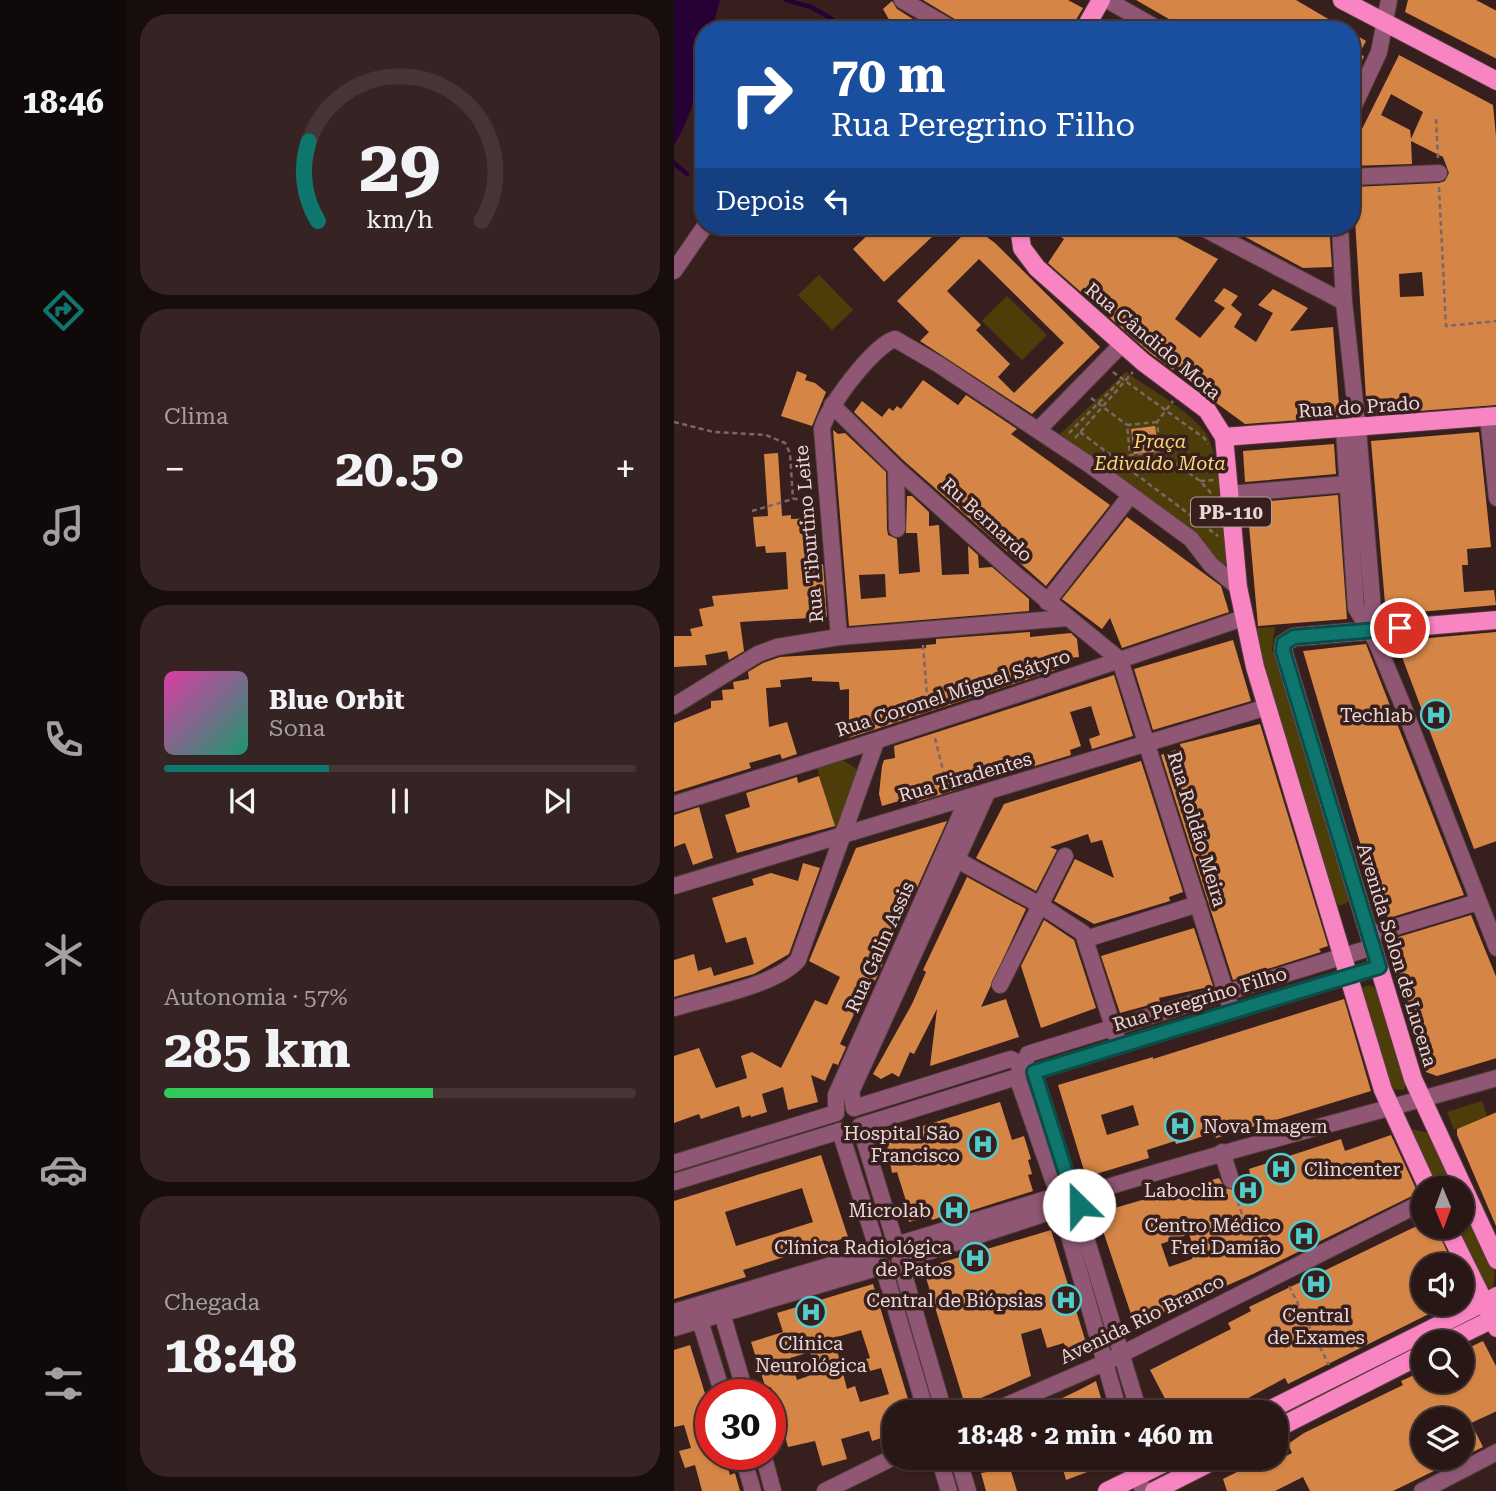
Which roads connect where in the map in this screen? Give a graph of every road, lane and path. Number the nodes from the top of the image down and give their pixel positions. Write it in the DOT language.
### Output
graph roads {
  1 [pos="902,0"];
  2 [pos="1101,0"];
  3 [pos="1107,0"];
  4 [pos="1342,0"];
  5 [pos="1389,0"];
  6 [pos="938,21"];
  7 [pos="1089,21"];
  8 [pos="1144,21"];
  9 [pos="1385,22"];
  10 [pos="1496,81"];
  11 [pos="1360,95"];
  12 [pos="1436,119"];
  13 [pos="1439,173"];
  14 [pos="1360,177"];
  15 [pos="699,235"];
  16 [pos="1020,235"];
  17 [pos="1215,235"];
  18 [pos="1340,235"];
  19 [pos="674,271"];
  20 [pos="1344,302"];
  21 [pos="1496,321"];
  22 [pos="1123,343"];
  23 [pos="1123,379"];
  24 [pos="1117,387"];
  25 [pos="1182,391"];
  26 [pos="832,405"];
  27 [pos="1100,405"];
  28 [pos="1166,410"];
  29 [pos="1088,413"];
  30 [pos="1492,416"];
  31 [pos="1093,417"];
  32 [pos="1080,421"];
  33 [pos="674,422"];
  34 [pos="1156,422"];
  35 [pos="1127,425"];
  36 [pos="1085,426"];
  37 [pos="1351,429"];
  38 [pos="1038,430"];
  39 [pos="1080,432"];
  40 [pos="1069,433"];
  41 [pos="1075,438"];
  42 [pos="1217,442"];
  43 [pos="1103,449"];
  44 [pos="1160,452"];
  45 [pos="1098,455"];
  46 [pos="1130,455"];
  47 [pos="1124,465"];
  48 [pos="896,468"];
  49 [pos="1119,470"];
  50 [pos="1141,478"];
  51 [pos="1347,484"];
  52 [pos="1133,489"];
  53 [pos="1224,492"];
  54 [pos="1496,498"];
  55 [pos="793,499"];
  56 [pos="827,500"];
  57 [pos="752,511"];
  58 [pos="1222,527"];
  59 [pos="897,529"];
  60 [pos="1238,587"];
  61 [pos="1047,602"];
  62 [pos="1067,618"];
  63 [pos="1243,618"];
  64 [pos="1496,620"];
  65 [pos="921,629"];
  66 [pos="1373,634"];
  67 [pos="838,637"];
  68 [pos="1120,660"];
  69 [pos="674,706"];
  70 [pos="1267,707"];
  71 [pos="930,722"];
  72 [pos="876,742"];
  73 [pos="1148,745"];
  74 [pos="987,793"];
  75 [pos="968,797"];
  76 [pos="951,803"];
  77 [pos="674,804"];
  78 [pos="841,833"];
  79 [pos="1065,856"];
  80 [pos="951,857"];
  81 [pos="674,886"];
  82 [pos="1357,895"];
  83 [pos="1476,898"];
  84 [pos="1328,903"];
  85 [pos="1198,904"];
  86 [pos="1040,905"];
  87 [pos="1370,936"];
  88 [pos="1086,939"];
  89 [pos="1496,948"];
  90 [pos="1344,956"];
  91 [pos="1379,967"];
  92 [pos="1350,976"];
  93 [pos="1000,985"];
  94 [pos="1227,993"];
  95 [pos="674,1008"];
  96 [pos="1232,1012"];
  97 [pos="1114,1028"];
  98 [pos="1119,1046"];
  99 [pos="1022,1066"];
  100 [pos="1496,1079"];
  101 [pos="1421,1100"];
  102 [pos="1390,1109"];
  103 [pos="848,1120"];
  104 [pos="1222,1152"];
  105 [pos="674,1163"];
  106 [pos="1422,1176"];
  107 [pos="1231,1181"];
  108 [pos="674,1182"];
  109 [pos="1066,1200"];
  110 [pos="1411,1208"];
  111 [pos="1244,1220"];
  112 [pos="1454,1239"];
  113 [pos="889,1255"];
  114 [pos="1496,1260"];
  115 [pos="1282,1274"];
  116 [pos="1490,1299"];
  117 [pos="720,1306"];
  118 [pos="674,1312"];
  119 [pos="698,1312"];
  120 [pos="1495,1321"];
  121 [pos="674,1328"];
  122 [pos="1474,1330"];
  123 [pos="1121,1354"];
  124 [pos="1411,1360"];
  125 [pos="1104,1363"];
  126 [pos="1335,1377"];
  127 [pos="718,1379"];
  128 [pos="741,1379"];
  129 [pos="923,1400"];
  130 [pos="940,1400"];
  131 [pos="1019,1400"];
  132 [pos="1115,1400"];
  133 [pos="1135,1400"];
  134 [pos="1288,1400"];
  135 [pos="1288,1423"];
  136 [pos="1496,1452"];
  137 [pos="882,1463"];
  138 [pos="747,1470"];
  139 [pos="767,1470"];
  140 [pos="943,1470"];
  141 [pos="962,1470"];
  142 [pos="1155,1470"];
  143 [pos="1196,1470"];
  144 [pos="1140,1484"];
  145 [pos="1158,1490"];
  146 [pos="753,1491"];
  147 [pos="773,1491"];
  148 [pos="825,1491"];
  149 [pos="949,1491"];
  150 [pos="968,1491"];
  151 [pos="1107,1491"];
  152 [pos="1422,1491"];
  1 -- 6 [label="street"];
  2 -- 7 [label="main road"];
  3 -- 8 [label="street"];
  4 -- 9 [label="main road"];
  5 -- 9 [label="street"];
  9 -- 10 [label="main road"];
  9 -- 11 [label="street"];
  12 -- 13 [label="path"];
  13 -- 14 [label="street"];
  13 -- 21 [label="path"];
  15 -- 19 [label="street"];
  16 -- 22 [label="main road, Rua Cândido Mota"];
  17 -- 20 [label="street"];
  18 -- 20 [label="street"];
  20 -- 37 [label="street"];
  22 -- 25 [label="main road, Rua Cândido Mota"];
  22 -- 38 [label="street"];
  23 -- 24 [label="path"];
  24 -- 27 [label="path"];
  24 -- 28 [label="path"];
  25 -- 28 [label="path"];
  25 -- 42 [label="main road, Rua Cândido Mota"];
  26 -- 38 [label="street, Rua Tiburtino Leite"];
  26 -- 48 [label="street, Ru Bernardo"];
  26 -- 56 [label="street, Rua Tiburtino Leite"];
  27 -- 29 [label="path"];
  27 -- 31 [label="path"];
  27 -- 35 [label="path"];
  28 -- 34 [label="path"];
  28 -- 42 [label="path"];
  29 -- 31 [label="path"];
  29 -- 32 [label="path"];
  30 -- 37 [label="main road, Rua do Prado"];
  30 -- 54 [label="street"];
  31 -- 36 [label="path"];
  32 -- 36 [label="path"];
  32 -- 40 [label="path"];
  33 -- 55 [label="path"];
  34 -- 35 [label="path"];
  34 -- 44 [label="path"];
  35 -- 46 [label="path"];
  36 -- 39 [label="path"];
  37 -- 42 [label="main road, Rua do Prado"];
  37 -- 51 [label="street"];
  37 -- 66 [label="street"];
  38 -- 52 [label="street"];
  39 -- 41 [label="path"];
  39 -- 43 [label="path"];
  42 -- 53 [label="main road, Rua Cândido Mota / PB-110"];
  43 -- 45 [label="path"];
  43 -- 47 [label="path"];
  44 -- 46 [label="path"];
  44 -- 53 [label="path"];
  46 -- 47 [label="path"];
  47 -- 49 [label="path"];
  47 -- 50 [label="path"];
  48 -- 59 [label="street"];
  48 -- 61 [label="street, Ru Bernardo"];
  50 -- 52 [label="path"];
  50 -- 58 [label="path"];
  51 -- 53 [label="street"];
  51 -- 66 [label="street"];
  52 -- 60 [label="street"];
  52 -- 61 [label="street"];
  53 -- 60 [label="main road, Rua Cândido Mota / PB-110"];
  55 -- 56 [label="path"];
  55 -- 57 [label="path"];
  56 -- 67 [label="street, Rua Tiburtino Leite"];
  60 -- 63 [label="main road, PB-110"];
  61 -- 62 [label="street, Ru Bernardo"];
  62 -- 65 [label="street"];
  62 -- 68 [label="street, Ru Bernardo"];
  63 -- 68 [label="street, Rua Coronel Miguel Sátyro"];
  63 -- 70 [label="main road, PB-110"];
  64 -- 66 [label="main road"];
  65 -- 67 [label="street"];
  65 -- 71 [label="path"];
  66 -- 82 [label="main road, Avenida Solon de Lucena"];
  66 -- 83 [label="street"];
  67 -- 69 [label="street"];
  68 -- 71 [label="street, Rua Coronel Miguel Sátyro"];
  68 -- 73 [label="street, Rua Roldão Meira"];
  70 -- 73 [label="street, Rua Tiradentes"];
  70 -- 84 [label="main road, PB-110"];
  71 -- 72 [label="street, Rua Coronel Miguel Sátyro"];
  71 -- 76 [label="path"];
  72 -- 77 [label="street, Rua Coronel Miguel Sátyro"];
  72 -- 78 [label="street"];
  73 -- 74 [label="street, Rua Tiradentes"];
  73 -- 85 [label="street, Rua Roldão Meira"];
  74 -- 75 [label="street, Rua Tiradentes"];
  74 -- 80 [label="street, Rua Galin Assis"];
  75 -- 76 [label="street, Rua Tiradentes"];
  75 -- 80 [label="street, Rua Galin Assis"];
  76 -- 78 [label="street, Rua Tiradentes"];
  78 -- 81 [label="street, Rua Tiradentes"];
  78 -- 95 [label="street"];
  79 -- 86 [label="street"];
  80 -- 86 [label="street"];
  80 -- 103 [label="street, Rua Galin Assis"];
  82 -- 84 [label="main road"];
  82 -- 87 [label="main road, Avenida Solon de Lucena"];
  83 -- 87 [label="street, Rua Peregrino Filho"];
  83 -- 89 [label="street"];
  84 -- 90 [label="main road, PB-110"];
  85 -- 88 [label="street"];
  85 -- 94 [label="street, Rua Roldão Meira"];
  86 -- 88 [label="street"];
  86 -- 93 [label="street"];
  87 -- 90 [label="street, Rua Peregrino Filho"];
  87 -- 91 [label="main road, Avenida Solon de Lucena"];
  88 -- 97 [label="street"];
  90 -- 92 [label="main road, PB-110"];
  90 -- 94 [label="street, Rua Peregrino Filho"];
  91 -- 92 [label="street, Rua Peregrino Filho"];
  91 -- 101 [label="main road, Avenida Solon de Lucena"];
  92 -- 96 [label="street, Rua Peregrino Filho"];
  92 -- 102 [label="main road, PB-110"];
  94 -- 96 [label="street, Rua Roldão Meira"];
  94 -- 97 [label="street, Rua Peregrino Filho"];
  96 -- 98 [label="street, Rua Peregrino Filho"];
  97 -- 98 [label="street"];
  97 -- 99 [label="street, Rua Peregrino Filho"];
  98 -- 99 [label="street, Rua Peregrino Filho"];
  99 -- 103 [label="street, Rua Peregrino Filho"];
  99 -- 109 [label="street"];
  100 -- 101 [label="street"];
  101 -- 102 [label="street"];
  101 -- 114 [label="main road, Avenida Solon de Lucena"];
  102 -- 104 [label="street"];
  102 -- 106 [label="main road, PB-110"];
  103 -- 105 [label="street, Rua Peregrino Filho"];
  103 -- 108 [label="street, Rua Peregrino Filho"];
  103 -- 113 [label="street"];
  104 -- 107 [label="street"];
  104 -- 109 [label="street"];
  107 -- 111 [label="path"];
  109 -- 113 [label="street"];
  109 -- 123 [label="street"];
  109 -- 125 [label="street"];
  110 -- 115 [label="street, Avenida Rio Branco"];
  112 -- 116 [label="main road"];
  113 -- 117 [label="street"];
  113 -- 129 [label="street"];
  113 -- 130 [label="street"];
  115 -- 123 [label="street, Avenida Rio Branco"];
  115 -- 126 [label="path"];
  116 -- 120 [label="main road"];
  116 -- 126 [label="main road"];
  117 -- 119 [label="street"];
  117 -- 128 [label="street"];
  118 -- 119 [label="street"];
  119 -- 121 [label="street"];
  119 -- 127 [label="street"];
  120 -- 122 [label="main road"];
  123 -- 125 [label="street, Avenida Rio Branco"];
  123 -- 133 [label="street"];
  124 -- 135 [label="main road"];
  125 -- 131 [label="street, Avenida Rio Branco"];
  125 -- 132 [label="street"];
  126 -- 134 [label="main road"];
  136 -- 152 [label="street"];
  137 -- 148 [label="street"];
  138 -- 146 [label="street"];
  139 -- 147 [label="street"];
  140 -- 149 [label="street"];
  141 -- 150 [label="street"];
  142 -- 145 [label="street"];
  143 -- 145 [label="main road"];
  144 -- 151 [label="main road"];
}
